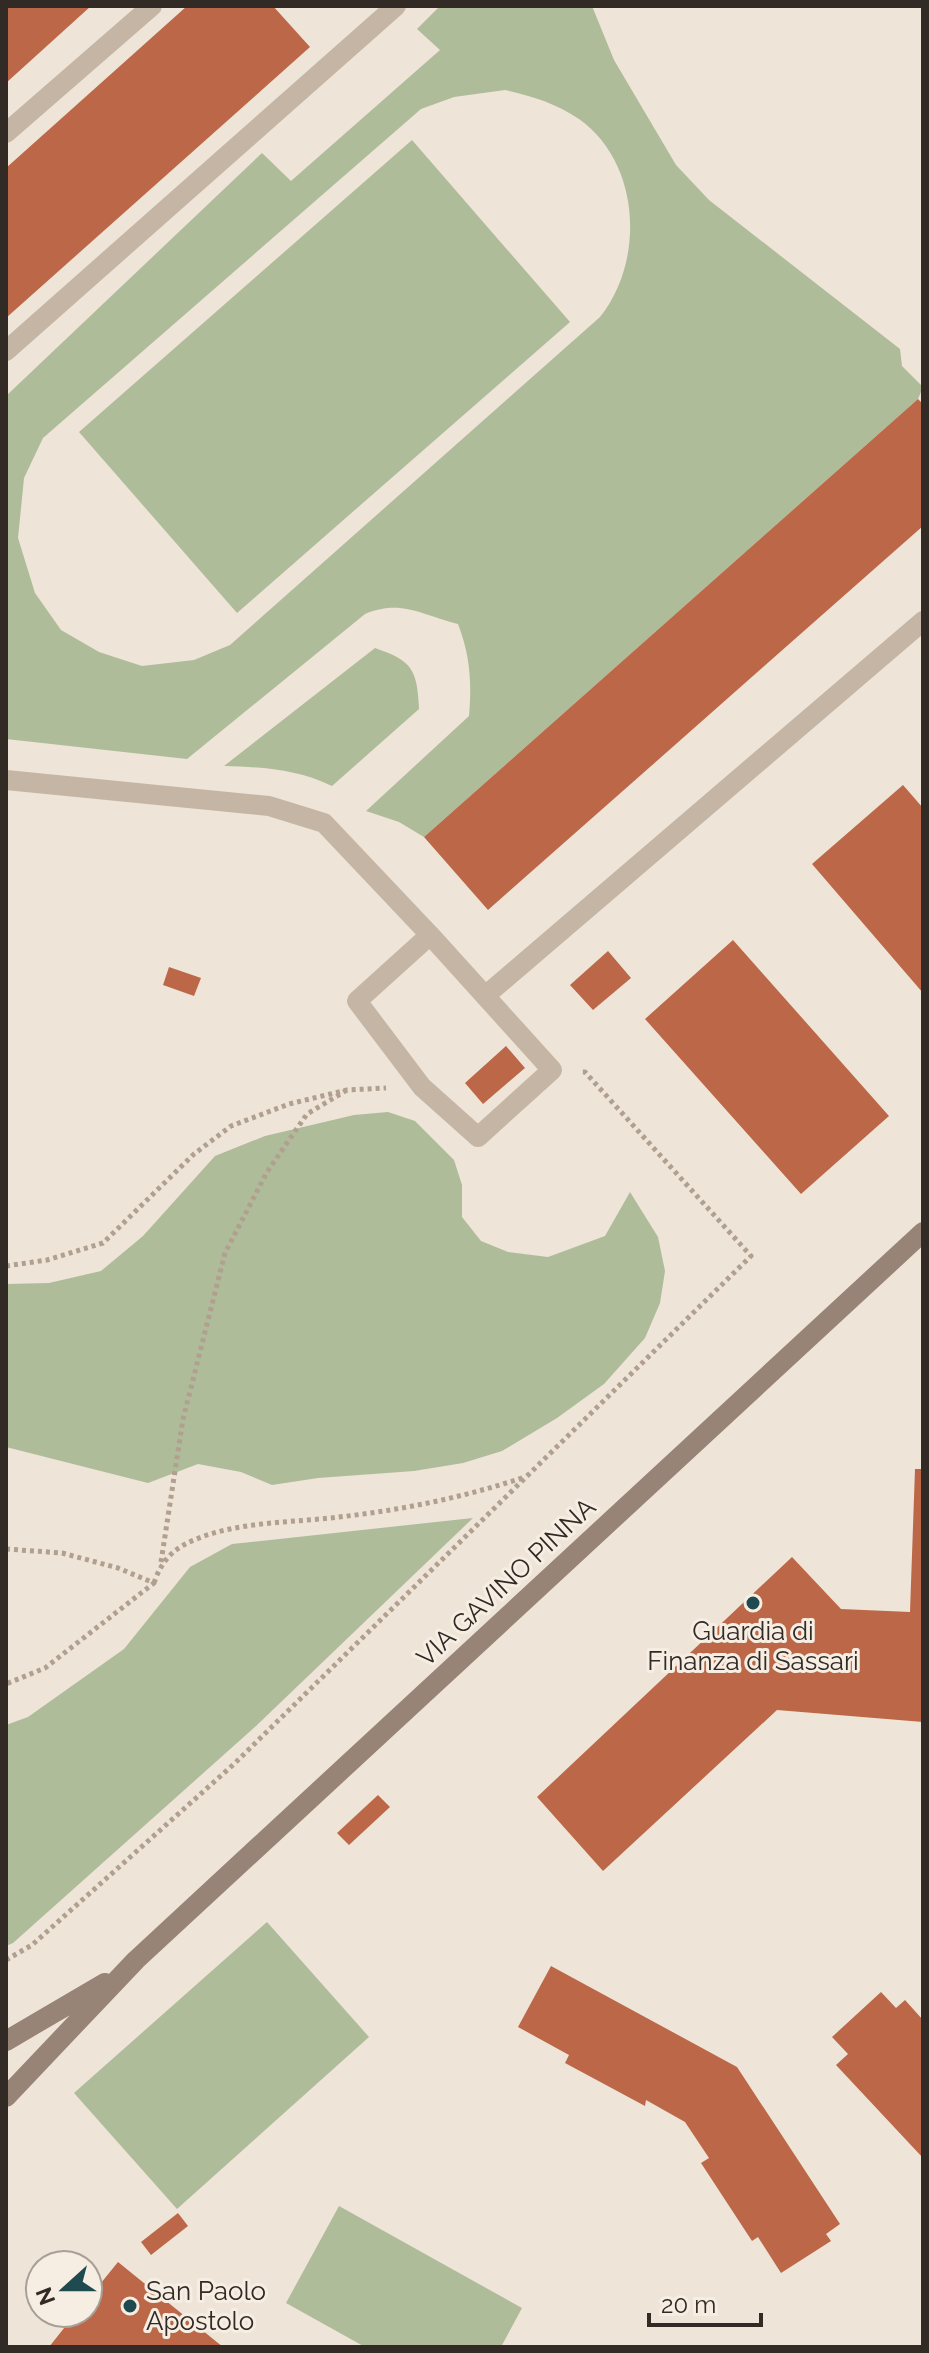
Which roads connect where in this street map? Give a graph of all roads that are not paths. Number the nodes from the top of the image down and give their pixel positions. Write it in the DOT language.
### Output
graph roads {
  1 [pos="152,6"];
  2 [pos="396,6"];
  3 [pos="6,133"];
  4 [pos="6,351"];
  5 [pos="923,621"];
  6 [pos="6,780"];
  7 [pos="430,935"];
  8 [pos="485,996"];
  9 [pos="923,1232"];
  10 [pos="125,1971"];
  11 [pos="6,2041"];
  12 [pos="6,2097"];
  1 -- 3 [label="lane"];
  2 -- 4 [label="lane"];
  5 -- 8 [label="lane"];
  6 -- 7 [label="lane"];
  7 -- 8 [label="lane"];
  7 -- 8 [label="lane"];
  9 -- 10 [label="street, VIA GAVINO PINNA"];
  10 -- 11 [label="street, VIA GAVINO PINNA"];
  10 -- 12 [label="street, VIA GAVINO PINNA"];
}
